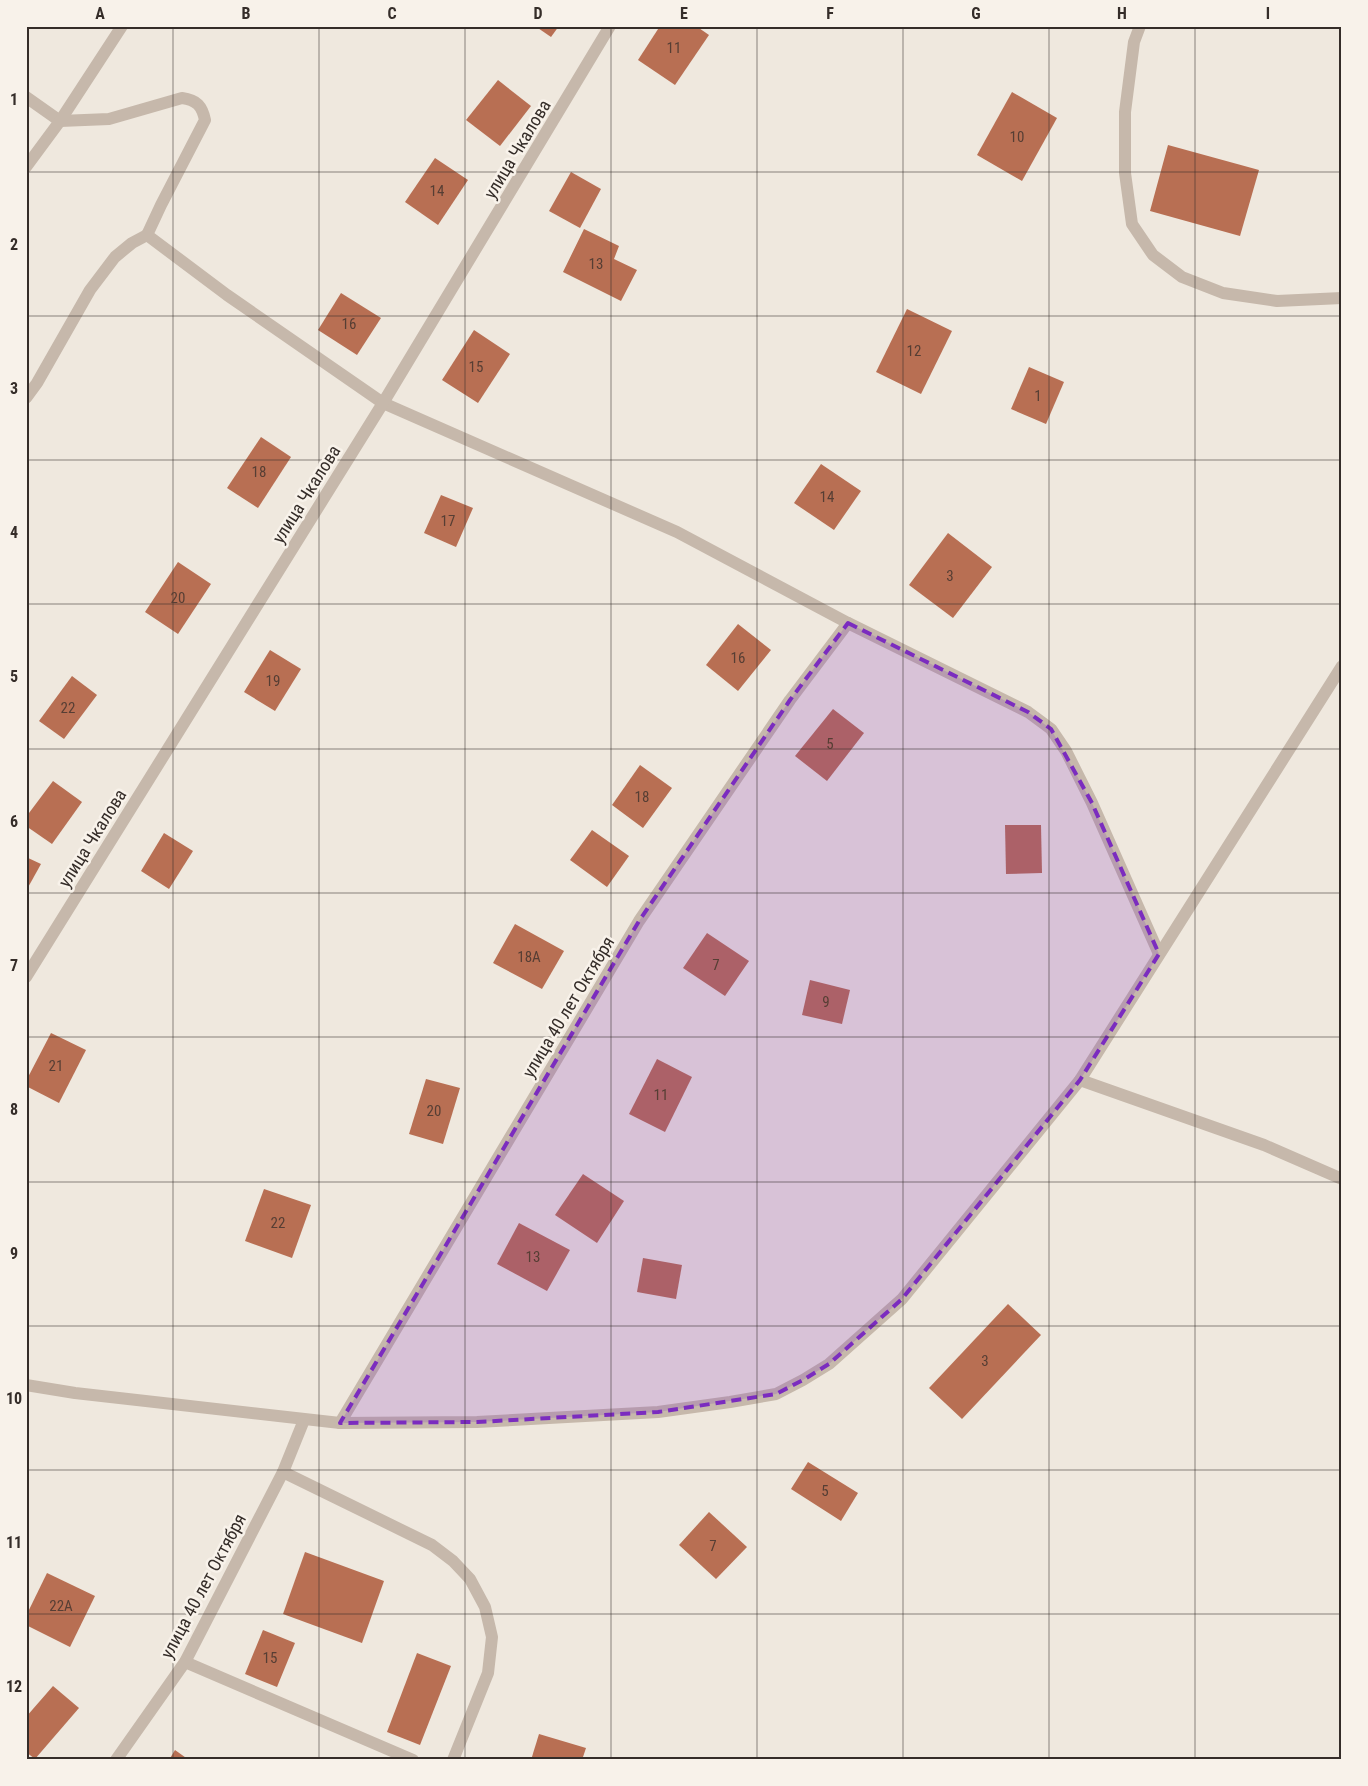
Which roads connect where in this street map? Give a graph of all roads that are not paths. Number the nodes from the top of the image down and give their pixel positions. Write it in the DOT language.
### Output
graph roads {
  1 [pos="610,26"];
  2 [pos="1140,26"];
  3 [pos="118,28"];
  4 [pos="27,95"];
  5 [pos="60,121"];
  6 [pos="26,167"];
  7 [pos="147,235"];
  8 [pos="1342,298"];
  9 [pos="26,398"];
  10 [pos="383,403"];
  11 [pos="848,623"];
  12 [pos="1342,666"];
  13 [pos="1158,954"];
  14 [pos="26,977"];
  15 [pos="1080,1080"];
  16 [pos="1342,1179"];
  17 [pos="26,1385"];
  18 [pos="304,1420"];
  19 [pos="340,1424"];
  20 [pos="283,1472"];
  21 [pos="185,1662"];
  22 [pos="116,1760"];
  23 [pos="413,1760"];
  24 [pos="453,1760"];
  1 -- 10 [label="street, улица Чкалова"];
  2 -- 8 [label="street"];
  3 -- 5 [label="street"];
  4 -- 5 [label="street"];
  5 -- 6 [label="street"];
  5 -- 7 [label="street"];
  7 -- 9 [label="street"];
  7 -- 10 [label="street"];
  10 -- 11 [label="street"];
  10 -- 14 [label="street, улица Чкалова"];
  11 -- 13 [label="street"];
  11 -- 19 [label="street, улица 40 лет Октября"];
  12 -- 13 [label="street"];
  13 -- 15 [label="street"];
  15 -- 16 [label="street"];
  15 -- 19 [label="street"];
  17 -- 18 [label="street"];
  18 -- 19 [label="street"];
  18 -- 20 [label="street, улица 40 лет Октября"];
  20 -- 21 [label="street, улица 40 лет Октября"];
  20 -- 24 [label="street"];
  21 -- 22 [label="street, улица 40 лет Октября"];
  21 -- 23 [label="street"];
}
